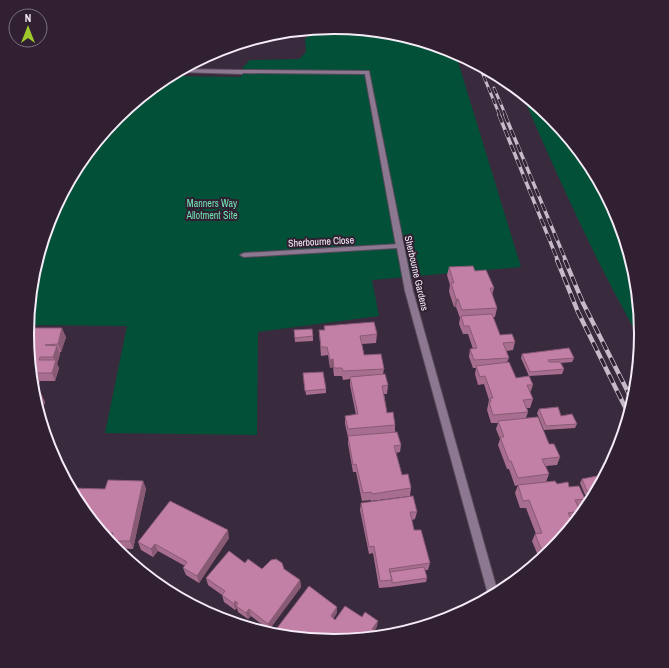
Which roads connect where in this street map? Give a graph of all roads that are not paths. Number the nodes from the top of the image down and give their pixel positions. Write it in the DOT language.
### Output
graph roads {
  1 [pos="190,71"];
  2 [pos="400,246"];
  3 [pos="244,255"];
  4 [pos="491,589"];
  1 -- 2 [label="street, Sherbourne Gardens"];
  2 -- 3 [label="street, Sherbourne Close"];
  2 -- 4 [label="street, Sherbourne Gardens"];
}
